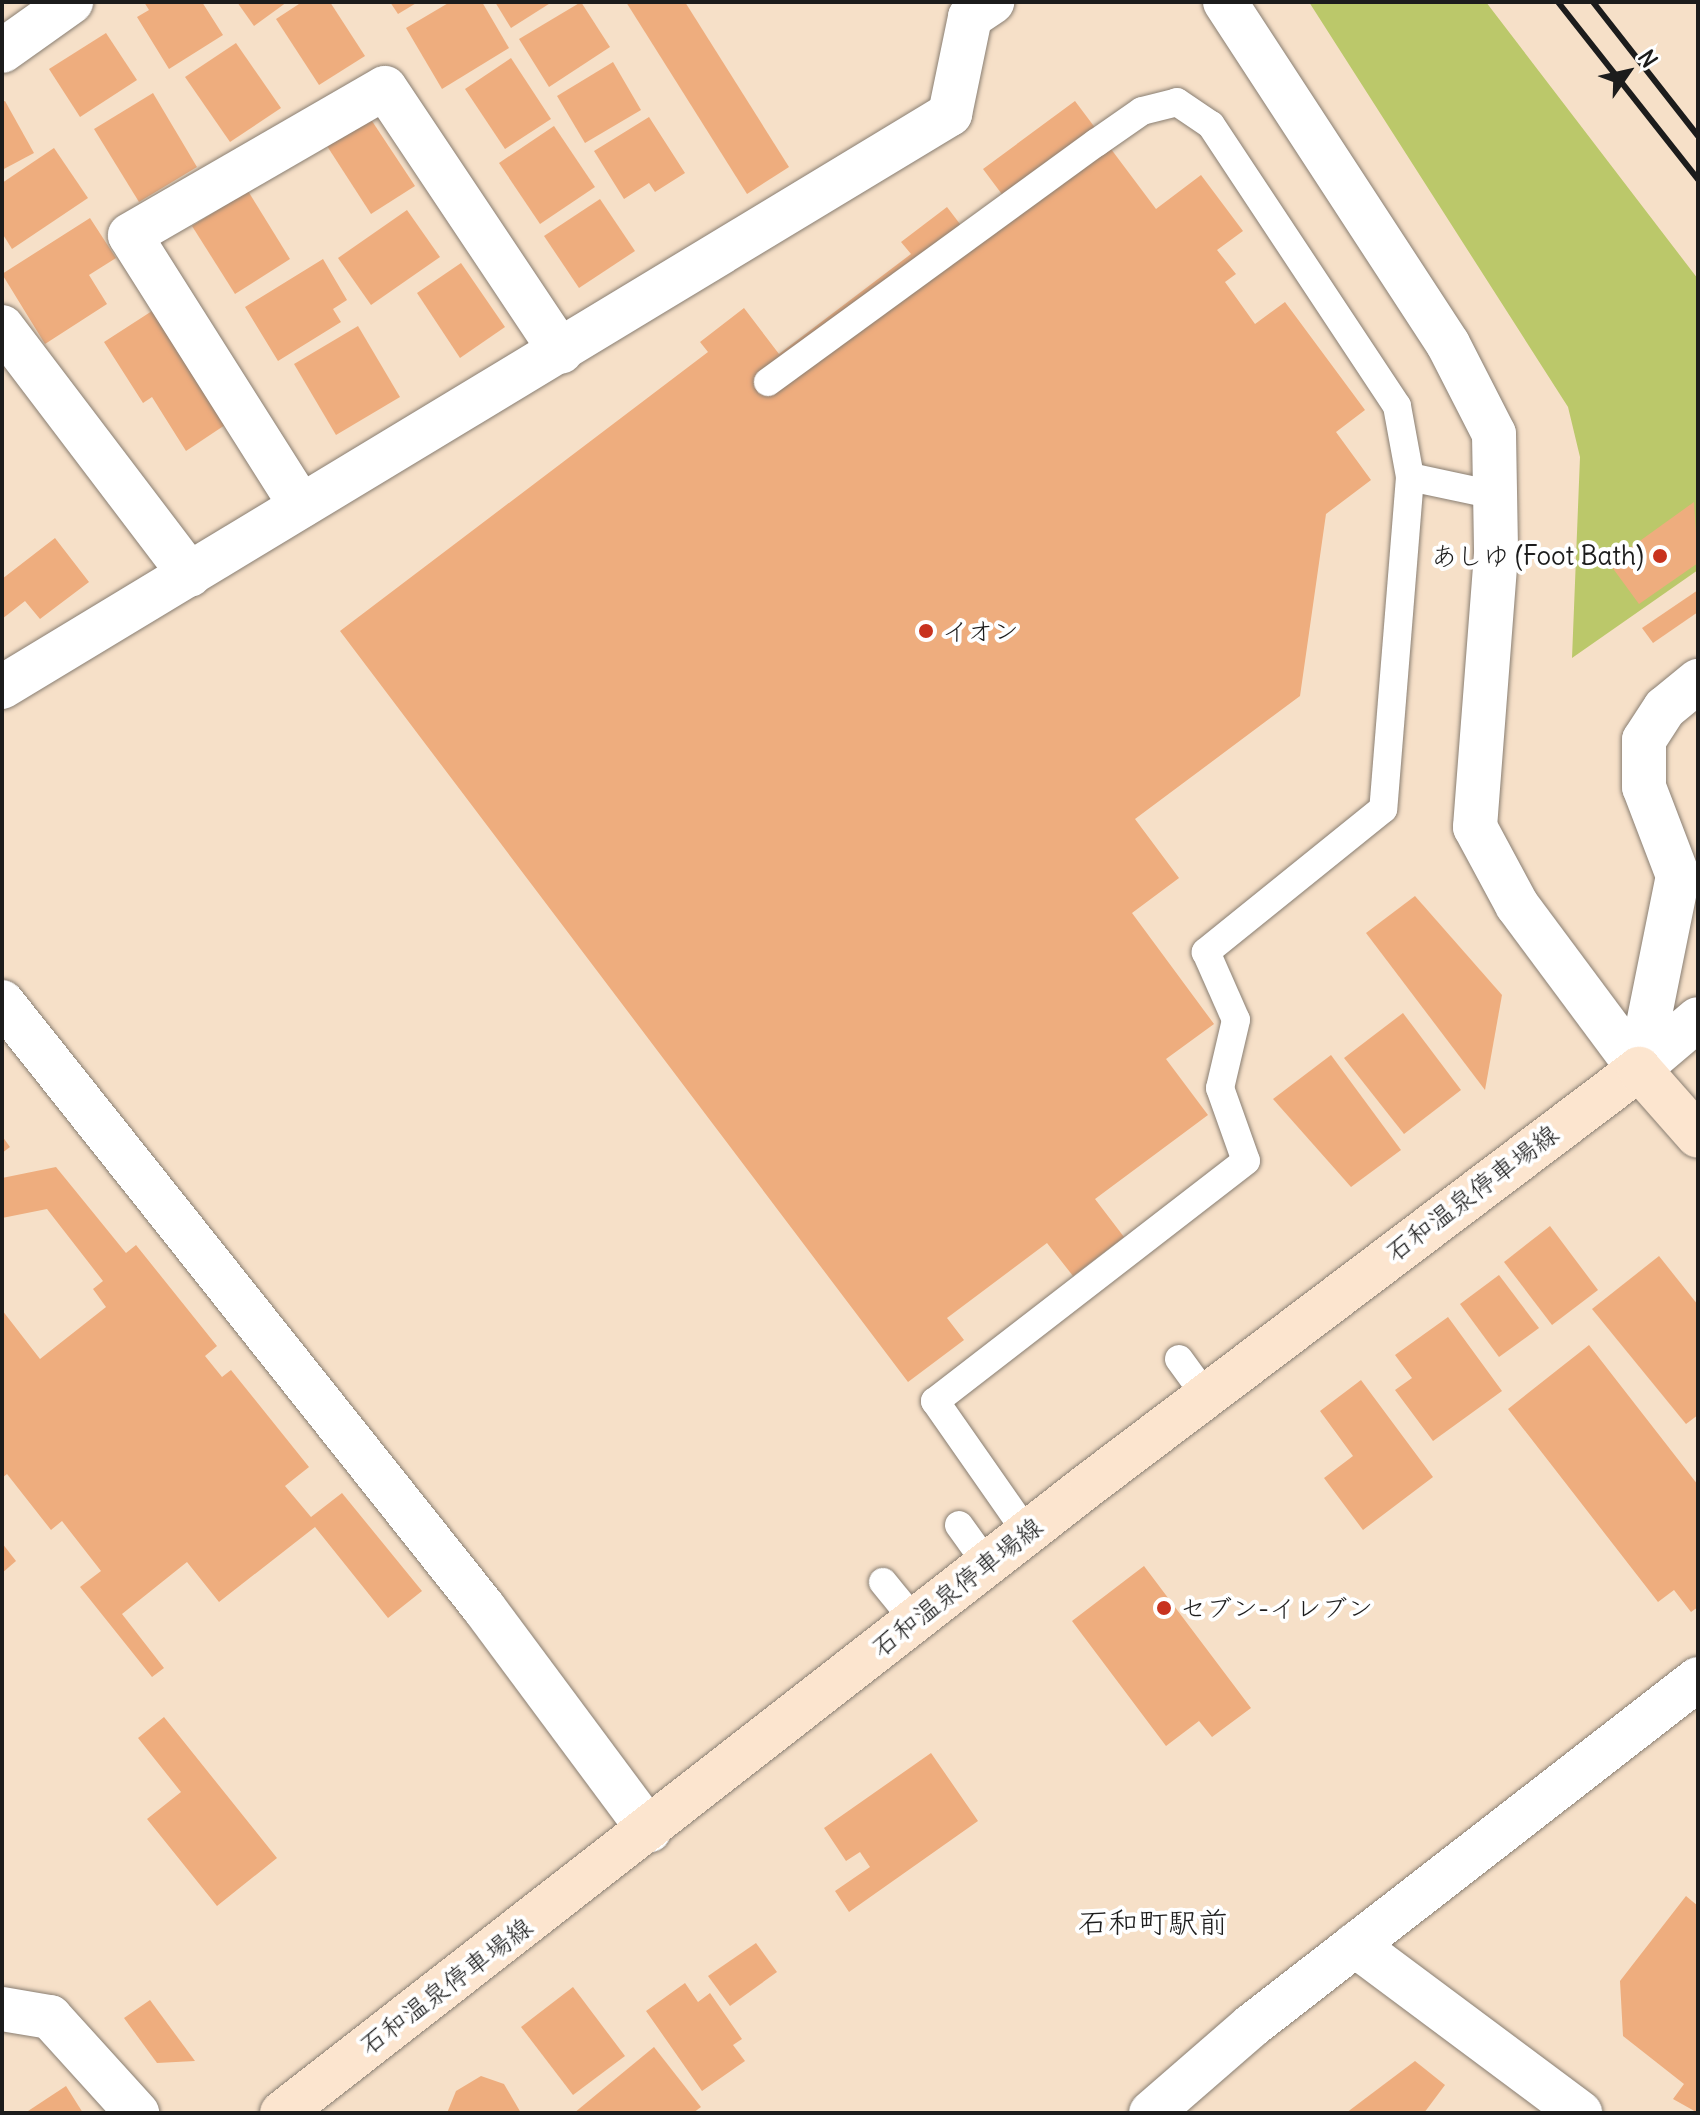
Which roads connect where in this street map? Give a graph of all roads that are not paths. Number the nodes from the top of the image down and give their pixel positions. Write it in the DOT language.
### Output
graph roads {
  1 [pos="71,2"];
  2 [pos="992,2"];
  3 [pos="1225,2"];
  4 [pos="2,51"];
  5 [pos="2,327"];
  6 [pos="561,352"];
  7 [pos="768,382"];
  8 [pos="1410,477"];
  9 [pos="1495,495"];
  10 [pos="301,506"];
  11 [pos="190,575"];
  12 [pos="1698,681"];
  13 [pos="2,687"];
  14 [pos="2,1002"];
  15 [pos="1698,1019"];
  16 [pos="1639,1069"];
  17 [pos="1698,1136"];
  18 [pos="1179,1359"];
  19 [pos="1206,1396"];
  20 [pos="959,1525"];
  21 [pos="1027,1533"];
  22 [pos="987,1564"];
  23 [pos="883,1582"];
  24 [pos="914,1620"];
  25 [pos="1698,1679"];
  26 [pos="649,1830"];
  27 [pos="1355,1945"];
  28 [pos="2,2009"];
  29 [pos="137,2113"];
  30 [pos="282,2113"];
  31 [pos="1151,2113"];
  32 [pos="1580,2113"];
  1 -- 4 [label="street"];
  2 -- 6 [label="street"];
  3 -- 9 [label="street"];
  5 -- 11 [label="street"];
  6 -- 10 [label="street"];
  6 -- 10 [label="street"];
  7 -- 8 [label="lane"];
  8 -- 9 [label="lane"];
  8 -- 21 [label="lane"];
  9 -- 16 [label="street"];
  10 -- 11 [label="street"];
  11 -- 13 [label="street"];
  12 -- 16 [label="street"];
  14 -- 26 [label="street"];
  15 -- 16 [label="street"];
  16 -- 17 [label="main road"];
  16 -- 19 [label="main road, 石和温泉停車場線"];
  18 -- 19 [label="lane"];
  19 -- 21 [label="main road, 石和温泉停車場線"];
  20 -- 22 [label="lane"];
  21 -- 22 [label="main road, 石和温泉停車場線"];
  22 -- 24 [label="main road, 石和温泉停車場線"];
  23 -- 24 [label="lane"];
  24 -- 26 [label="main road, 石和温泉停車場線"];
  25 -- 27 [label="street"];
  26 -- 30 [label="main road, 石和温泉停車場線"];
  27 -- 31 [label="street"];
  27 -- 32 [label="street"];
  28 -- 29 [label="street"];
}
